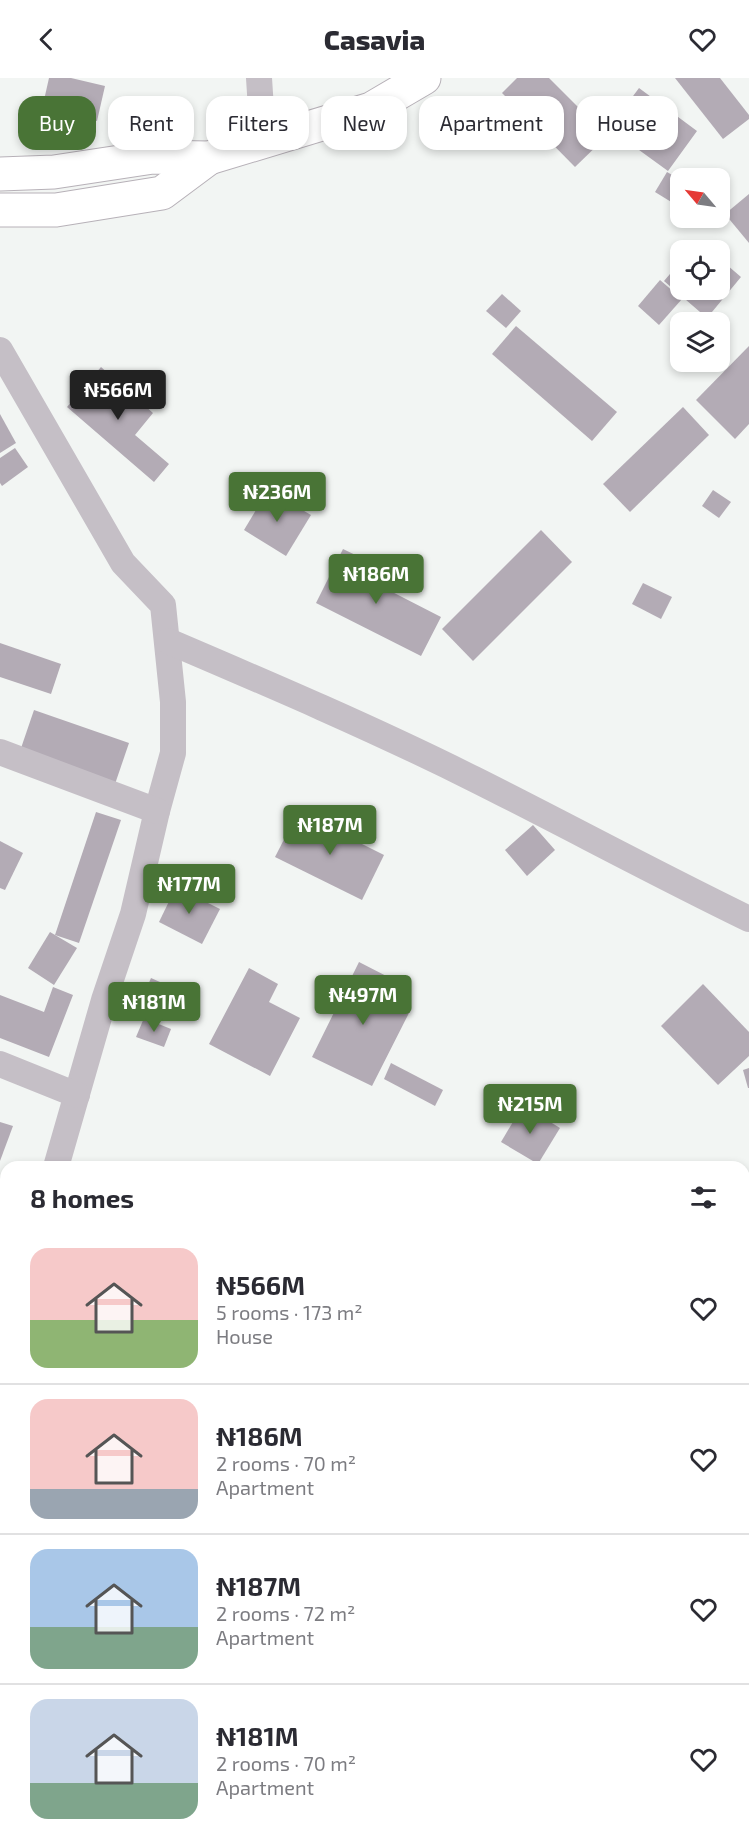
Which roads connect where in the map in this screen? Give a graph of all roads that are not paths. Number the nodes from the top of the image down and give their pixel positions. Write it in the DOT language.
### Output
graph roads {
  1 [pos="259,78"];
  2 [pos="424,78"];
  3 [pos="260,96"];
  4 [pos="309,128"];
  5 [pos="236,150"];
  6 [pos="210,158"];
  7 [pos="0,174"];
  8 [pos="0,210"];
  9 [pos="0,350"];
  10 [pos="168,641"];
  11 [pos="0,752"];
  12 [pos="157,811"];
  13 [pos="749,919"];
  14 [pos="0,1064"];
  15 [pos="76,1095"];
  16 [pos="58,1161"];
  1 -- 3 [label="street"];
  2 -- 4 [label="main road"];
  5 -- 6 [label="main road"];
  6 -- 7 [label="main road"];
  6 -- 8 [label="main road"];
  9 -- 10 [label="street"];
  10 -- 12 [label="street"];
  10 -- 13 [label="street"];
  11 -- 12 [label="street"];
  12 -- 15 [label="street"];
  14 -- 15 [label="street"];
  15 -- 16 [label="street"];
}
